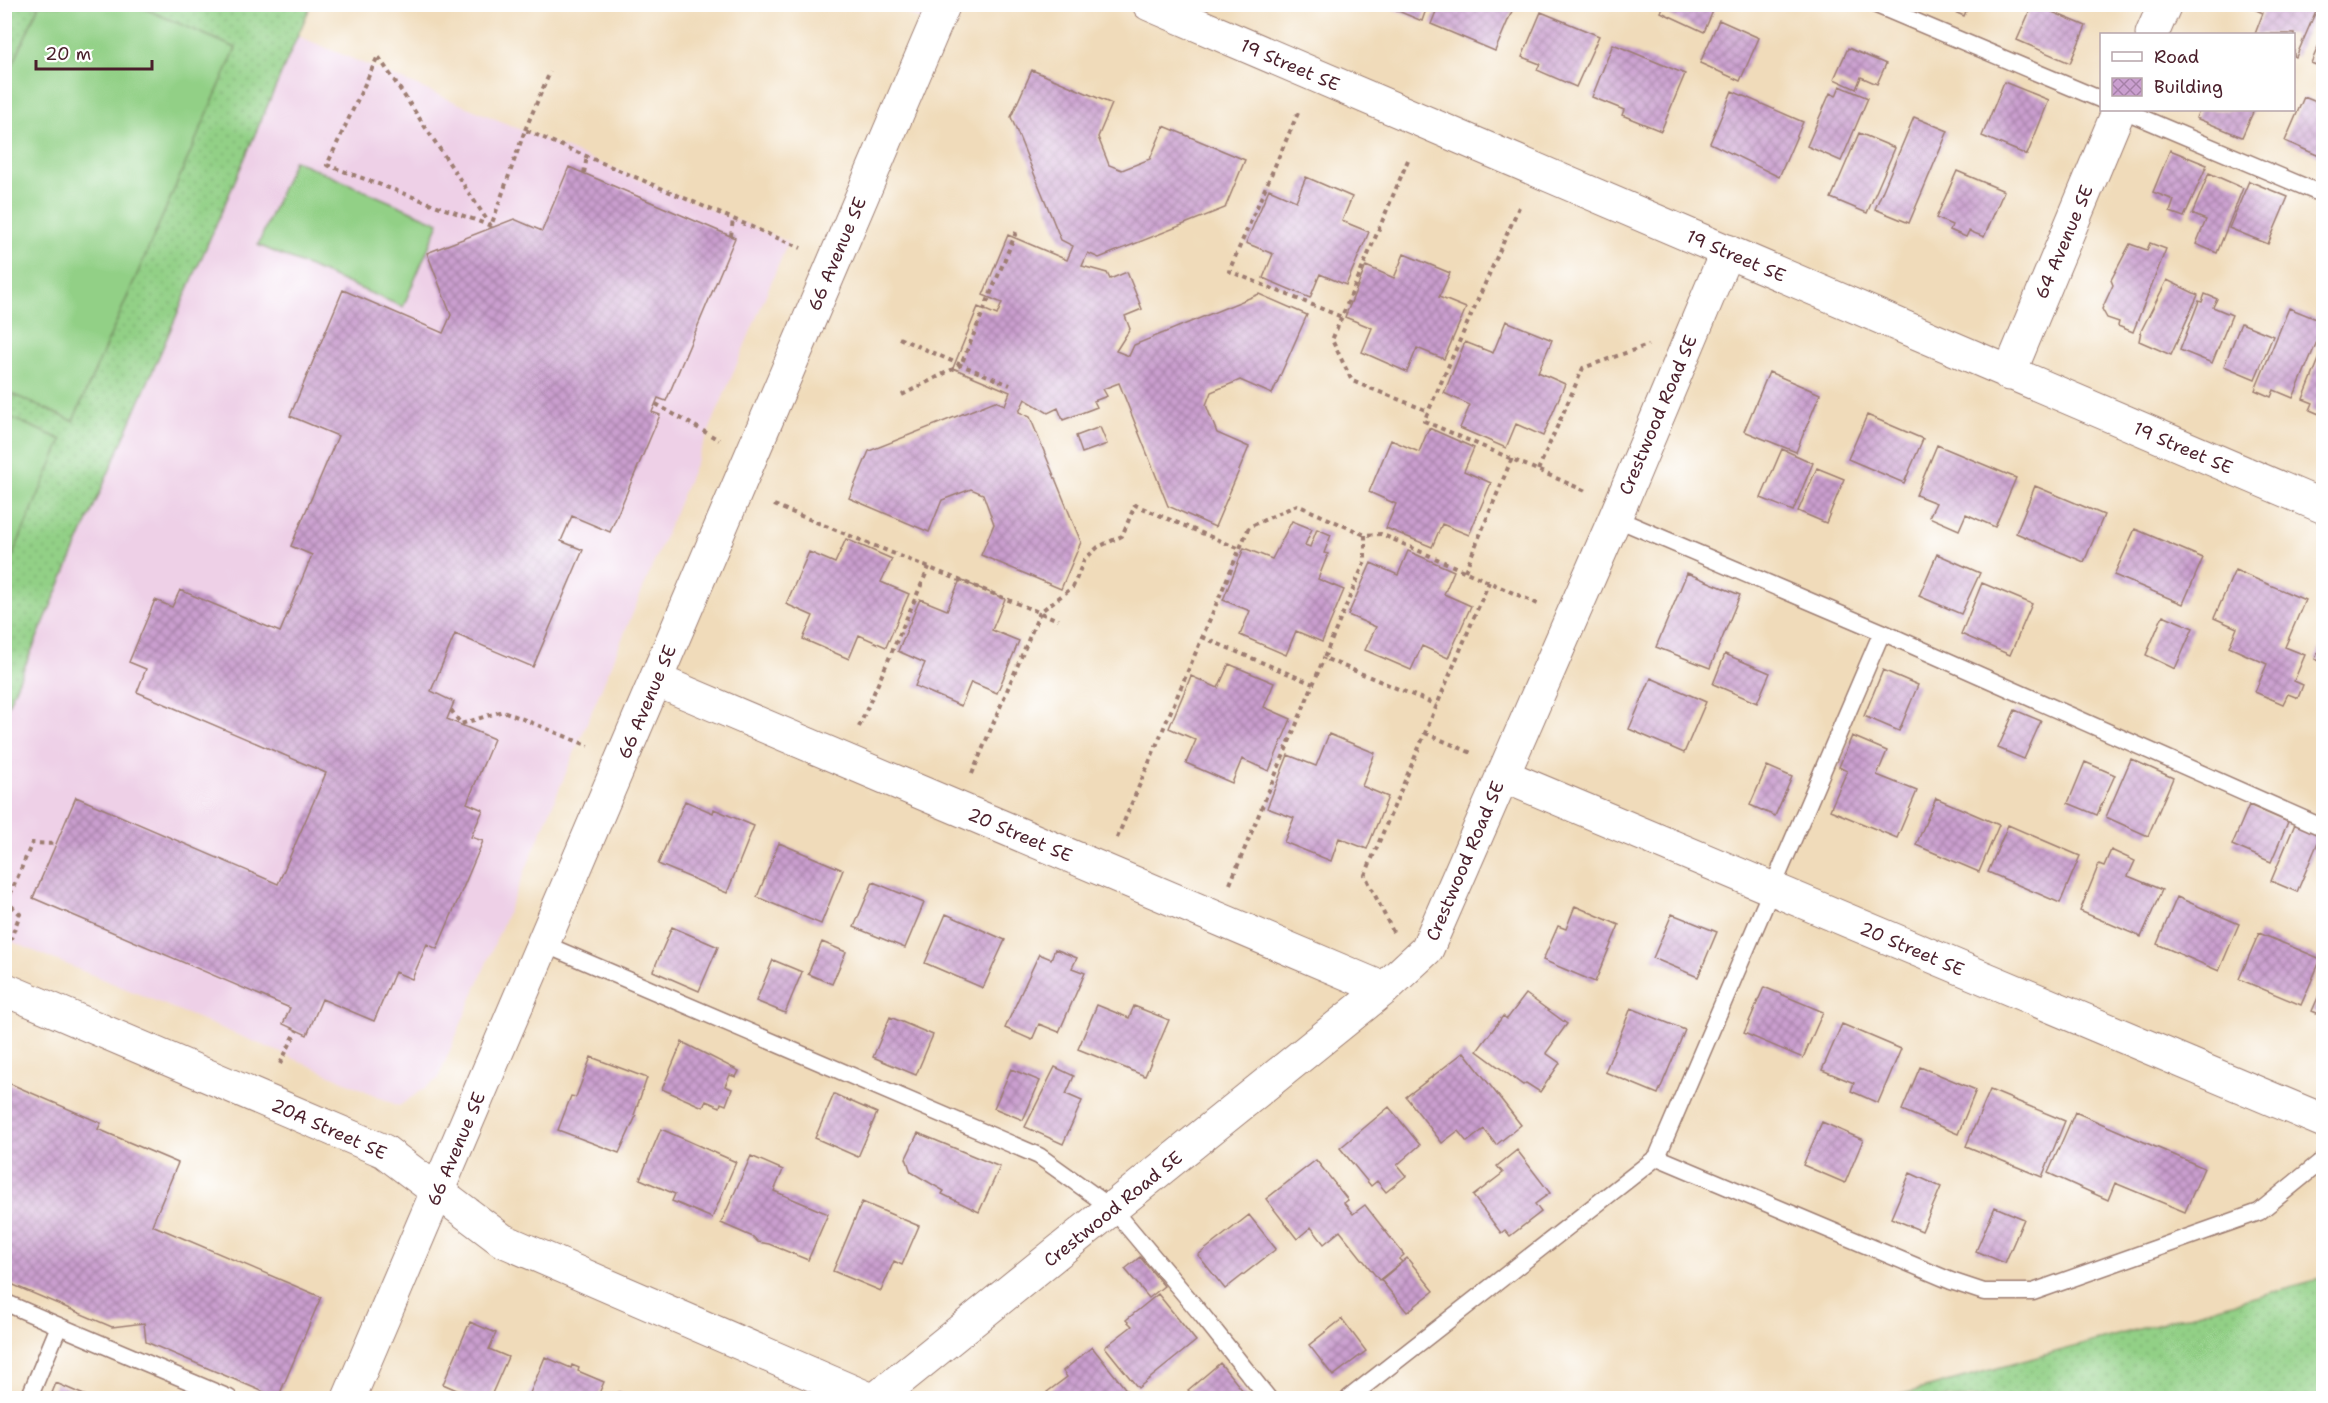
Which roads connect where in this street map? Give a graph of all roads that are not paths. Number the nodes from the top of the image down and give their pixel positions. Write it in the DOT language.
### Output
graph roads {
  1 [pos="944,4"];
  2 [pos="1149,4"];
  3 [pos="1874,4"];
  4 [pos="2165,4"];
  5 [pos="2152,33"];
  6 [pos="2100,99"];
  7 [pos="2121,111"];
  8 [pos="2123,111"];
  9 [pos="2324,195"];
  10 [pos="1727,251"];
  11 [pos="2009,374"];
  12 [pos="2324,507"];
  13 [pos="1615,518"];
  14 [pos="1882,632"];
  15 [pos="656,680"];
  16 [pos="1490,766"];
  17 [pos="2324,828"];
  18 [pos="1769,890"];
  19 [pos="544,944"];
  20 [pos="4,989"];
  21 [pos="1384,989"];
  22 [pos="2324,1121"];
  23 [pos="1657,1157"];
  24 [pos="2324,1160"];
  25 [pos="437,1192"];
  26 [pos="1113,1209"];
  27 [pos="4,1302"];
  28 [pos="59,1326"];
  29 [pos="29,1398"];
  30 [pos="229,1398"];
  31 [pos="349,1398"];
  32 [pos="867,1398"];
  33 [pos="876,1398"];
  34 [pos="1268,1398"];
  35 [pos="1349,1398"];
  1 -- 15 [label="street, 66 Avenue SE"];
  2 -- 10 [label="street, 19 Street SE"];
  3 -- 6 [label="lane"];
  4 -- 5 [label="street"];
  7 -- 11 [label="street, 64 Avenue SE"];
  8 -- 9 [label="lane"];
  10 -- 11 [label="street, 19 Street SE"];
  10 -- 13 [label="street, Crestwood Road SE"];
  11 -- 12 [label="street, 19 Street SE"];
  13 -- 14 [label="lane"];
  13 -- 16 [label="street, Crestwood Road SE"];
  14 -- 17 [label="lane"];
  14 -- 18 [label="lane"];
  15 -- 19 [label="street, 66 Avenue SE"];
  15 -- 21 [label="street, 20 Street SE"];
  16 -- 18 [label="street, 20 Street SE"];
  16 -- 21 [label="street, Crestwood Road SE"];
  18 -- 22 [label="street, 20 Street SE"];
  18 -- 23 [label="lane"];
  19 -- 25 [label="street, 66 Avenue SE"];
  19 -- 26 [label="lane"];
  20 -- 25 [label="street, 20A Street SE"];
  21 -- 26 [label="street, Crestwood Road SE"];
  23 -- 24 [label="lane"];
  23 -- 35 [label="lane"];
  25 -- 31 [label="street, 66 Avenue SE"];
  25 -- 32 [label="street, 20A Street SE"];
  26 -- 33 [label="street, Crestwood Road SE"];
  26 -- 34 [label="lane"];
  27 -- 28 [label="lane"];
  28 -- 29 [label="lane"];
  28 -- 30 [label="lane"];
}
